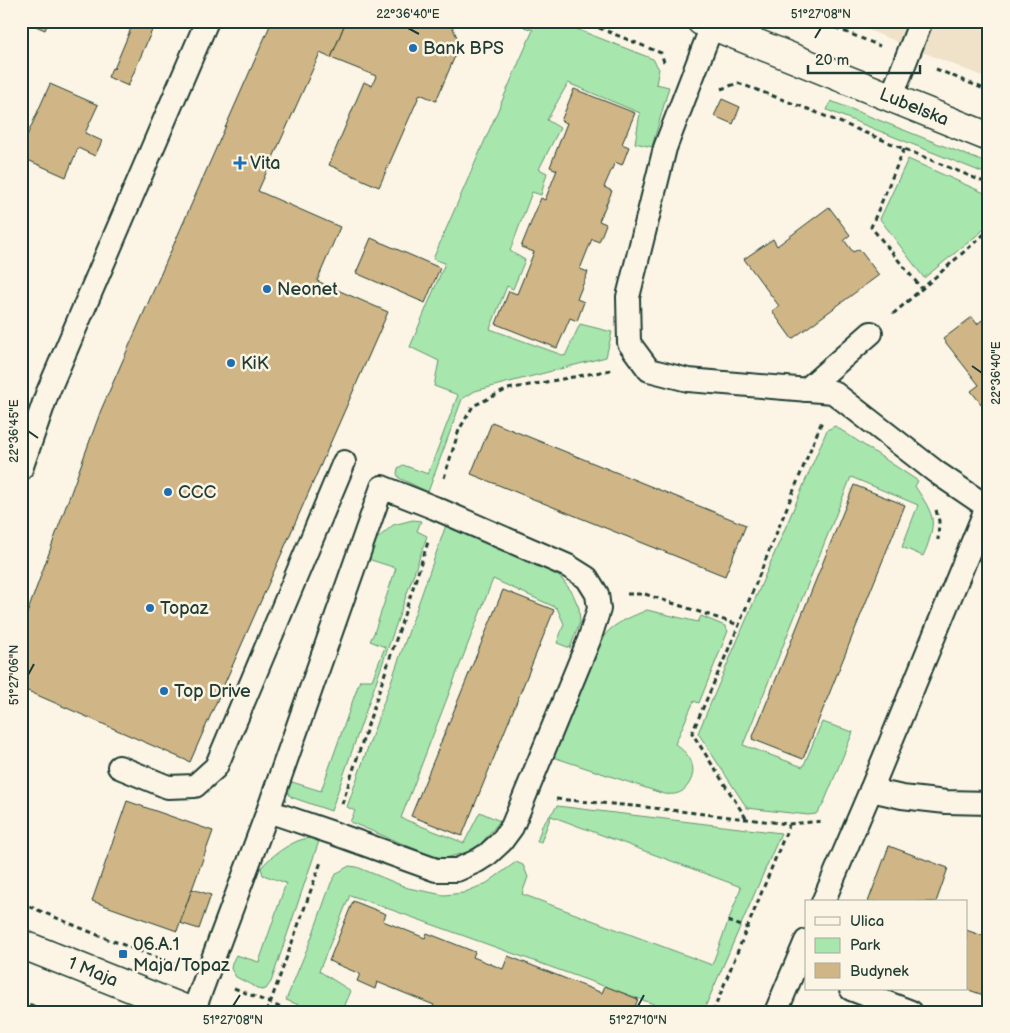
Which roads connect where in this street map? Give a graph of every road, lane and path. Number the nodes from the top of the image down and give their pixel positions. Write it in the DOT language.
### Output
graph roads {
  1 [pos="207,21"];
  2 [pos="582,21"];
  3 [pos="921,21"];
  4 [pos="706,24"];
  5 [pos="690,82"];
  6 [pos="891,98"];
  7 [pos="989,137"];
  8 [pos="904,149"];
  9 [pos="989,184"];
  10 [pos="989,230"];
  11 [pos="922,288"];
  12 [pos="871,333"];
  13 [pos="644,364"];
  14 [pos="806,390"];
  15 [pos="833,392"];
  16 [pos="344,462"];
  17 [pos="21,469"];
  18 [pos="934,505"];
  19 [pos="988,506"];
  20 [pos="435,508"];
  21 [pos="938,540"];
  22 [pos="597,594"];
  23 [pos="739,625"];
  24 [pos="120,767"];
  25 [pos="871,790"];
  26 [pos="551,798"];
  27 [pos="989,803"];
  28 [pos="268,811"];
  29 [pos="746,819"];
  30 [pos="789,824"];
  31 [pos="854,831"];
  32 [pos="332,833"];
  33 [pos="824,900"];
  34 [pos="21,903"];
  35 [pos="728,921"];
  36 [pos="747,928"];
  37 [pos="21,944"];
  38 [pos="805,946"];
  39 [pos="800,970"];
  40 [pos="206,976"];
  41 [pos="854,990"];
  42 [pos="21,1000"];
  43 [pos="271,1004"];
  44 [pos="50,1012"];
  45 [pos="192,1012"];
  46 [pos="267,1012"];
  47 [pos="291,1012"];
  48 [pos="713,1012"];
  49 [pos="776,1012"];
  50 [pos="911,1012"];
  1 -- 17 [label="lane"];
  2 -- 5 [label="path"];
  3 -- 6 [label="lane"];
  4 -- 5 [label="lane"];
  4 -- 6 [label="main road, Lubelska"];
  5 -- 8 [label="path"];
  5 -- 13 [label="lane"];
  6 -- 7 [label="main road, Lubelska"];
  8 -- 9 [label="path"];
  8 -- 11 [label="path"];
  10 -- 11 [label="path"];
  11 -- 12 [label="path"];
  12 -- 14 [label="lane"];
  13 -- 14 [label="lane"];
  13 -- 20 [label="path"];
  14 -- 15 [label="lane"];
  15 -- 19 [label="lane"];
  15 -- 23 [label="path"];
  16 -- 24 [label="lane"];
  18 -- 21 [label="path"];
  19 -- 25 [label="lane"];
  20 -- 22 [label="lane"];
  20 -- 28 [label="lane"];
  20 -- 32 [label="path"];
  22 -- 23 [label="path"];
  22 -- 32 [label="lane"];
  23 -- 29 [label="path"];
  25 -- 27 [label="lane"];
  25 -- 31 [label="lane"];
  26 -- 29 [label="path"];
  28 -- 32 [label="lane"];
  28 -- 40 [label="lane"];
  29 -- 30 [label="path"];
  30 -- 31 [label="path"];
  30 -- 36 [label="path"];
  31 -- 33 [label="lane"];
  32 -- 43 [label="path"];
  34 -- 40 [label="path"];
  35 -- 36 [label="path"];
  36 -- 48 [label="path"];
  37 -- 45 [label="main road, 1 Maja"];
  38 -- 39 [label="lane"];
  39 -- 49 [label="lane"];
  40 -- 43 [label="path"];
  40 -- 45 [label="lane"];
  41 -- 50 [label="lane"];
  42 -- 44 [label="path"];
  43 -- 46 [label="path"];
  43 -- 47 [label="path"];
}
